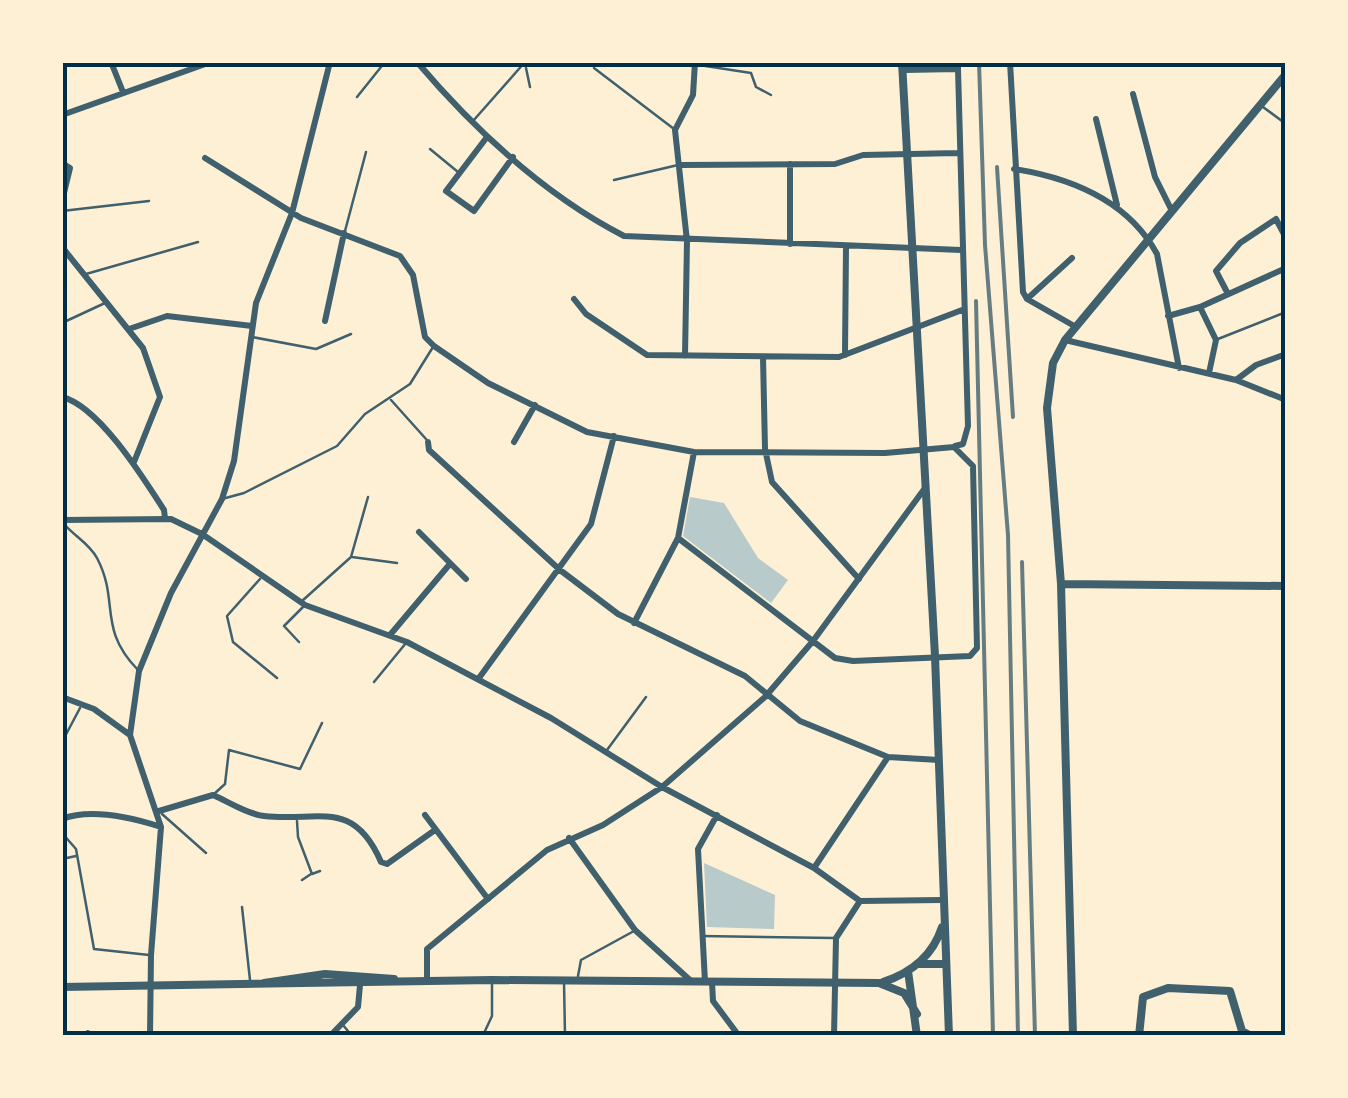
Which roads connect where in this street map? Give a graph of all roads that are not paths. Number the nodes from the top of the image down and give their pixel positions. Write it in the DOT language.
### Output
graph roads {
  1 [pos="111,62"];
  2 [pos="166,62"];
  3 [pos="211,62"];
  4 [pos="330,62"];
  5 [pos="385,62"];
  6 [pos="416,62"];
  7 [pos="1010,62"];
  8 [pos="525,64"];
  9 [pos="696,64"];
  10 [pos="903,66"];
  11 [pos="958,66"];
  12 [pos="594,68"];
  13 [pos="1286,74"];
  14 [pos="170,76"];
  15 [pos="530,87"];
  16 [pos="123,92"];
  17 [pos="771,94"];
  18 [pos="1133,94"];
  19 [pos="357,96"];
  20 [pos="1260,104"];
  21 [pos="62,115"];
  22 [pos="1096,119"];
  23 [pos="472,122"];
  24 [pos="1286,124"];
  25 [pos="676,130"];
  26 [pos="487,137"];
  27 [pos="430,149"];
  28 [pos="366,152"];
  29 [pos="958,153"];
  30 [pos="908,154"];
  31 [pos="513,157"];
  32 [pos="205,158"];
  33 [pos="62,163"];
  34 [pos="790,164"];
  35 [pos="680,165"];
  36 [pos="1014,168"];
  37 [pos="459,173"];
  38 [pos="614,180"];
  39 [pos="149,201"];
  40 [pos="62,202"];
  41 [pos="1117,207"];
  42 [pos="1172,210"];
  43 [pos="62,211"];
  44 [pos="292,214"];
  45 [pos="344,233"];
  46 [pos="1286,238"];
  47 [pos="1149,239"];
  48 [pos="687,241"];
  49 [pos="198,242"];
  50 [pos="790,244"];
  51 [pos="846,246"];
  52 [pos="62,247"];
  53 [pos="913,247"];
  54 [pos="961,250"];
  55 [pos="1072,258"];
  56 [pos="1286,268"];
  57 [pos="84,274"];
  58 [pos="1228,294"];
  59 [pos="574,299"];
  60 [pos="1027,299"];
  61 [pos="107,302"];
  62 [pos="1200,307"];
  63 [pos="962,310"];
  64 [pos="1286,312"];
  65 [pos="1168,316"];
  66 [pos="325,321"];
  67 [pos="62,323"];
  68 [pos="252,326"];
  69 [pos="918,326"];
  70 [pos="1076,327"];
  71 [pos="129,328"];
  72 [pos="351,334"];
  73 [pos="250,336"];
  74 [pos="1065,340"];
  75 [pos="1216,340"];
  76 [pos="434,346"];
  77 [pos="1286,354"];
  78 [pos="846,355"];
  79 [pos="685,356"];
  80 [pos="763,357"];
  81 [pos="1179,368"];
  82 [pos="1209,374"];
  83 [pos="1236,380"];
  84 [pos="62,396"];
  85 [pos="390,399"];
  86 [pos="1286,400"];
  87 [pos="535,405"];
  88 [pos="614,436"];
  89 [pos="428,442"];
  90 [pos="514,442"];
  91 [pos="954,447"];
  92 [pos="765,449"];
  93 [pos="924,450"];
  94 [pos="694,452"];
  95 [pos="134,462"];
  96 [pos="926,486"];
  97 [pos="368,497"];
  98 [pos="222,499"];
  99 [pos="164,518"];
  100 [pos="62,521"];
  101 [pos="419,532"];
  102 [pos="202,534"];
  103 [pos="678,538"];
  104 [pos="351,557"];
  105 [pos="397,563"];
  106 [pos="449,565"];
  107 [pos="560,570"];
  108 [pos="264,574"];
  109 [pos="466,579"];
  110 [pos="859,579"];
  111 [pos="1060,584"];
  112 [pos="1286,586"];
  113 [pos="303,604"];
  114 [pos="634,622"];
  115 [pos="390,634"];
  116 [pos="299,642"];
  117 [pos="407,642"];
  118 [pos="814,642"];
  119 [pos="936,656"];
  120 [pos="139,671"];
  121 [pos="277,678"];
  122 [pos="478,678"];
  123 [pos="374,682"];
  124 [pos="765,696"];
  125 [pos="62,697"];
  126 [pos="646,697"];
  127 [pos="82,702"];
  128 [pos="322,723"];
  129 [pos="130,734"];
  130 [pos="62,742"];
  131 [pos="606,751"];
  132 [pos="888,757"];
  133 [pos="939,760"];
  134 [pos="662,786"];
  135 [pos="213,795"];
  136 [pos="159,811"];
  137 [pos="297,814"];
  138 [pos="425,815"];
  139 [pos="717,815"];
  140 [pos="62,819"];
  141 [pos="161,827"];
  142 [pos="435,830"];
  143 [pos="62,833"];
  144 [pos="568,838"];
  145 [pos="206,852"];
  146 [pos="78,856"];
  147 [pos="62,859"];
  148 [pos="814,868"];
  149 [pos="320,871"];
  150 [pos="312,874"];
  151 [pos="302,880"];
  152 [pos="488,899"];
  153 [pos="942,900"];
  154 [pos="860,901"];
  155 [pos="242,906"];
  156 [pos="942,927"];
  157 [pos="635,930"];
  158 [pos="702,936"];
  159 [pos="836,938"];
  160 [pos="151,955"];
  161 [pos="916,964"];
  162 [pos="946,964"];
  163 [pos="908,971"];
  164 [pos="426,980"];
  165 [pos="492,980"];
  166 [pos="564,980"];
  167 [pos="578,980"];
  168 [pos="404,981"];
  169 [pos="691,982"];
  170 [pos="708,982"];
  171 [pos="834,983"];
  172 [pos="253,984"];
  173 [pos="879,984"];
  174 [pos="360,985"];
  175 [pos="150,986"];
  176 [pos="62,987"];
  177 [pos="917,1014"];
  178 [pos="342,1024"];
  179 [pos="484,1030"];
  180 [pos="150,1036"];
  181 [pos="330,1036"];
  182 [pos="352,1036"];
  183 [pos="565,1036"];
  184 [pos="739,1036"];
  185 [pos="834,1036"];
  186 [pos="917,1036"];
  187 [pos="948,1036"];
  188 [pos="1074,1036"];
  189 [pos="1139,1036"];
  190 [pos="1251,1036"];
  1 -- 16 [label="street"];
  2 -- 14 [label="street"];
  3 -- 14 [label="street"];
  4 -- 44 [label="street"];
  5 -- 19 [label="lane"];
  6 -- 23 [label="street"];
  7 -- 36 [label="street"];
  8 -- 15 [label="lane"];
  8 -- 23 [label="lane"];
  9 -- 17 [label="lane"];
  9 -- 25 [label="street"];
  10 -- 11 [label="street"];
  10 -- 30 [label="street"];
  11 -- 29 [label="street"];
  12 -- 25 [label="lane"];
  13 -- 20 [label="street"];
  14 -- 16 [label="street"];
  16 -- 21 [label="street"];
  18 -- 42 [label="street"];
  20 -- 24 [label="lane"];
  20 -- 42 [label="street"];
  22 -- 41 [label="street"];
  23 -- 26 [label="street"];
  25 -- 35 [label="street"];
  26 -- 31 [label="street"];
  26 -- 37 [label="street"];
  27 -- 37 [label="lane"];
  28 -- 45 [label="lane"];
  29 -- 30 [label="street"];
  29 -- 54 [label="street"];
  30 -- 34 [label="street"];
  30 -- 53 [label="street"];
  31 -- 37 [label="street"];
  31 -- 48 [label="street"];
  32 -- 44 [label="street"];
  33 -- 40 [label="street"];
  34 -- 35 [label="street"];
  34 -- 50 [label="street"];
  35 -- 38 [label="lane"];
  35 -- 48 [label="street"];
  36 -- 41 [label="street"];
  36 -- 60 [label="street"];
  39 -- 43 [label="lane"];
  41 -- 47 [label="street"];
  42 -- 47 [label="street"];
  44 -- 45 [label="street"];
  44 -- 68 [label="street"];
  45 -- 66 [label="street"];
  45 -- 76 [label="street"];
  46 -- 58 [label="street"];
  47 -- 65 [label="street"];
  47 -- 70 [label="street"];
  48 -- 50 [label="street"];
  48 -- 79 [label="street"];
  49 -- 57 [label="lane"];
  50 -- 51 [label="street"];
  51 -- 53 [label="street"];
  51 -- 78 [label="street"];
  52 -- 57 [label="street"];
  53 -- 54 [label="street"];
  53 -- 69 [label="street"];
  54 -- 63 [label="street"];
  55 -- 60 [label="street"];
  56 -- 58 [label="street"];
  57 -- 61 [label="street"];
  58 -- 62 [label="street"];
  59 -- 79 [label="street"];
  60 -- 70 [label="street"];
  61 -- 67 [label="lane"];
  61 -- 71 [label="street"];
  62 -- 65 [label="street"];
  62 -- 75 [label="street"];
  63 -- 69 [label="street"];
  63 -- 91 [label="street"];
  64 -- 75 [label="lane"];
  65 -- 81 [label="street"];
  68 -- 71 [label="street"];
  68 -- 73 [label="street"];
  69 -- 78 [label="street"];
  69 -- 93 [label="street"];
  70 -- 74 [label="street"];
  71 -- 95 [label="street"];
  72 -- 73 [label="lane"];
  73 -- 98 [label="street"];
  74 -- 81 [label="street"];
  74 -- 111 [label="street"];
  75 -- 82 [label="street"];
  76 -- 85 [label="lane"];
  76 -- 87 [label="street"];
  77 -- 83 [label="street"];
  78 -- 80 [label="street"];
  79 -- 80 [label="street"];
  80 -- 92 [label="street"];
  81 -- 82 [label="street"];
  82 -- 83 [label="street"];
  83 -- 86 [label="street"];
  84 -- 95 [label="street"];
  85 -- 89 [label="lane"];
  85 -- 98 [label="lane"];
  87 -- 88 [label="street"];
  87 -- 90 [label="street"];
  88 -- 94 [label="street"];
  88 -- 107 [label="street"];
  89 -- 107 [label="street"];
  91 -- 93 [label="street"];
  91 -- 119 [label="street"];
  92 -- 93 [label="street"];
  92 -- 94 [label="street"];
  92 -- 110 [label="street"];
  93 -- 96 [label="street"];
  94 -- 103 [label="street"];
  95 -- 99 [label="street"];
  96 -- 110 [label="street"];
  96 -- 119 [label="street"];
  97 -- 104 [label="lane"];
  98 -- 102 [label="street"];
  99 -- 100 [label="street"];
  99 -- 102 [label="street"];
  100 -- 120 [label="lane"];
  101 -- 106 [label="street"];
  102 -- 108 [label="street"];
  102 -- 120 [label="street"];
  103 -- 114 [label="street"];
  103 -- 118 [label="street"];
  104 -- 105 [label="lane"];
  104 -- 113 [label="lane"];
  106 -- 109 [label="street"];
  106 -- 115 [label="street"];
  107 -- 114 [label="street"];
  107 -- 122 [label="street"];
  108 -- 113 [label="street"];
  108 -- 121 [label="lane"];
  110 -- 118 [label="street"];
  111 -- 112 [label="street"];
  111 -- 188 [label="street"];
  113 -- 115 [label="street"];
  113 -- 116 [label="lane"];
  114 -- 124 [label="street"];
  115 -- 117 [label="street"];
  117 -- 122 [label="street"];
  117 -- 123 [label="lane"];
  118 -- 119 [label="street"];
  118 -- 124 [label="street"];
  119 -- 133 [label="street"];
  120 -- 129 [label="street"];
  122 -- 131 [label="street"];
  124 -- 132 [label="street"];
  124 -- 134 [label="street"];
  125 -- 127 [label="street"];
  126 -- 131 [label="lane"];
  127 -- 129 [label="street"];
  127 -- 130 [label="lane"];
  128 -- 135 [label="lane"];
  129 -- 136 [label="street"];
  131 -- 134 [label="street"];
  132 -- 133 [label="street"];
  132 -- 148 [label="street"];
  133 -- 153 [label="street"];
  134 -- 139 [label="street"];
  134 -- 144 [label="street"];
  135 -- 136 [label="street"];
  135 -- 137 [label="street"];
  136 -- 141 [label="street"];
  136 -- 145 [label="lane"];
  137 -- 142 [label="street"];
  137 -- 150 [label="lane"];
  138 -- 142 [label="street"];
  139 -- 148 [label="street"];
  139 -- 158 [label="street"];
  140 -- 141 [label="street"];
  141 -- 160 [label="street"];
  142 -- 152 [label="street"];
  143 -- 146 [label="lane"];
  144 -- 152 [label="street"];
  144 -- 157 [label="street"];
  146 -- 147 [label="lane"];
  146 -- 160 [label="lane"];
  148 -- 154 [label="street"];
  149 -- 150 [label="lane"];
  150 -- 151 [label="lane"];
  152 -- 164 [label="street"];
  153 -- 154 [label="street"];
  153 -- 156 [label="street"];
  154 -- 159 [label="street"];
  155 -- 172 [label="lane"];
  156 -- 161 [label="street"];
  156 -- 162 [label="street"];
  157 -- 167 [label="lane"];
  157 -- 169 [label="street"];
  158 -- 159 [label="lane"];
  158 -- 170 [label="street"];
  159 -- 171 [label="street"];
  160 -- 175 [label="street"];
  161 -- 162 [label="street"];
  161 -- 163 [label="street"];
  162 -- 187 [label="street"];
  163 -- 173 [label="street"];
  163 -- 177 [label="street"];
  164 -- 165 [label="street"];
  164 -- 168 [label="street"];
  165 -- 166 [label="street"];
  165 -- 179 [label="lane"];
  166 -- 167 [label="street"];
  166 -- 183 [label="lane"];
  167 -- 169 [label="street"];
  168 -- 172 [label="street"];
  168 -- 174 [label="street"];
  169 -- 170 [label="street"];
  170 -- 171 [label="street"];
  170 -- 184 [label="street"];
  171 -- 173 [label="street"];
  171 -- 185 [label="street"];
  172 -- 174 [label="street"];
  172 -- 175 [label="street"];
  173 -- 177 [label="street"];
  174 -- 178 [label="street"];
  175 -- 176 [label="street"];
  175 -- 180 [label="street"];
  177 -- 186 [label="street"];
  178 -- 181 [label="street"];
  178 -- 182 [label="lane"];
  189 -- 190 [label="street"];
}
